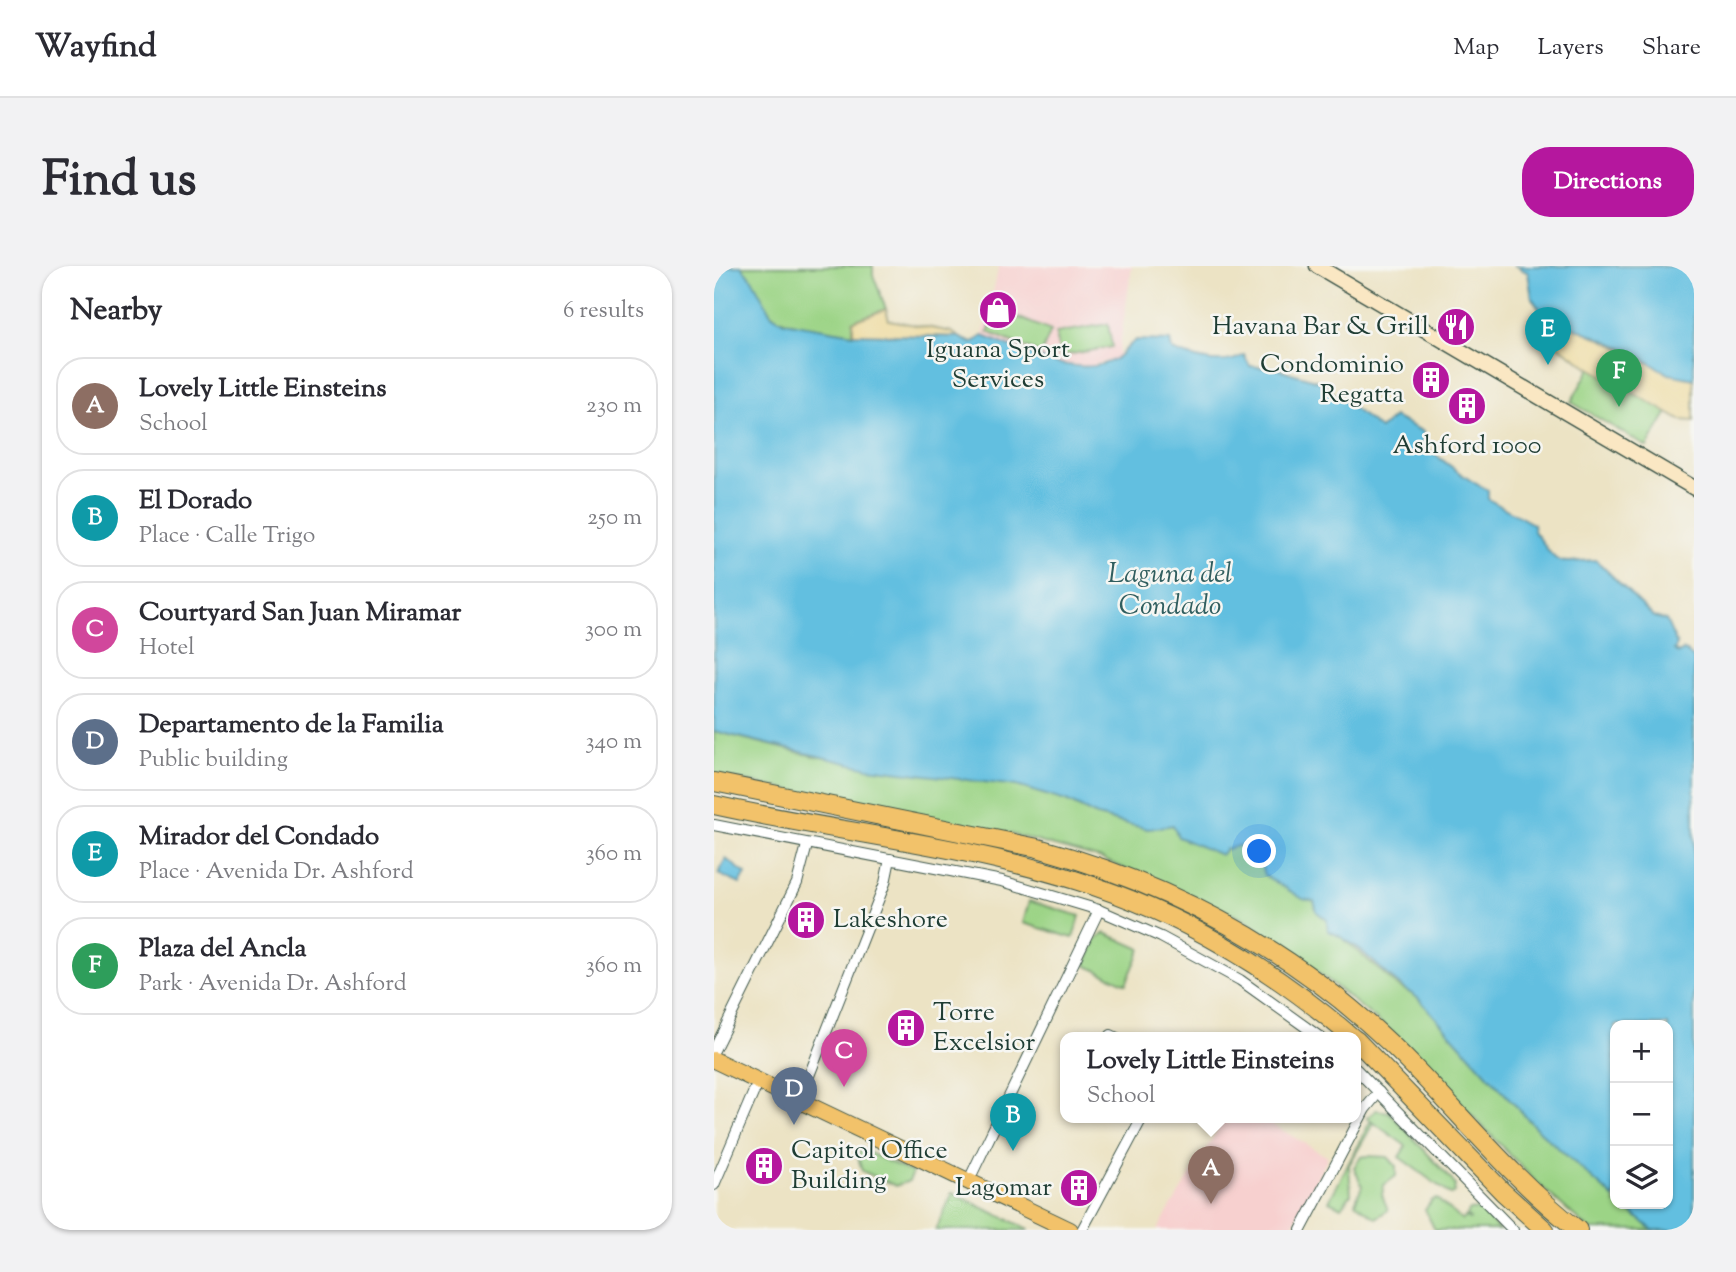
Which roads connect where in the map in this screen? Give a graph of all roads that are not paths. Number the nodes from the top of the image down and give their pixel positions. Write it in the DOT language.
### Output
graph roads {
  1 [pos="1317,266"];
  2 [pos="1694,488"];
  3 [pos="714,782"];
  4 [pos="714,805"];
  5 [pos="714,825"];
  6 [pos="807,845"];
  7 [pos="890,859"];
  8 [pos="1099,910"];
  9 [pos="1313,1032"];
  10 [pos="1346,1032"];
  11 [pos="1361,1045"];
  12 [pos="714,1050"];
  13 [pos="714,1060"];
  14 [pos="1361,1074"];
  15 [pos="758,1082"];
  16 [pos="1380,1092"];
  17 [pos="799,1101"];
  18 [pos="1361,1117"];
  19 [pos="1139,1123"];
  20 [pos="1358,1123"];
  21 [pos="968,1182"];
  22 [pos="714,1185"];
  23 [pos="1070,1230"];
  24 [pos="1082,1230"];
  25 [pos="1301,1230"];
  26 [pos="1513,1230"];
  27 [pos="1545,1230"];
  28 [pos="1578,1230"];
  1 -- 2 [label="street"];
  3 -- 28 [label="highway"];
  4 -- 10 [label="highway"];
  5 -- 6 [label="street"];
  6 -- 7 [label="street"];
  6 -- 12 [label="street"];
  7 -- 8 [label="street"];
  7 -- 17 [label="street"];
  8 -- 9 [label="street"];
  8 -- 21 [label="street"];
  11 -- 27 [label="highway"];
  13 -- 15 [label="main road"];
  14 -- 16 [label="street"];
  15 -- 17 [label="main road"];
  15 -- 22 [label="street"];
  16 -- 18 [label="street"];
  16 -- 26 [label="street"];
  17 -- 21 [label="main road"];
  19 -- 24 [label="street"];
  20 -- 25 [label="street"];
  21 -- 23 [label="main road"];
}
